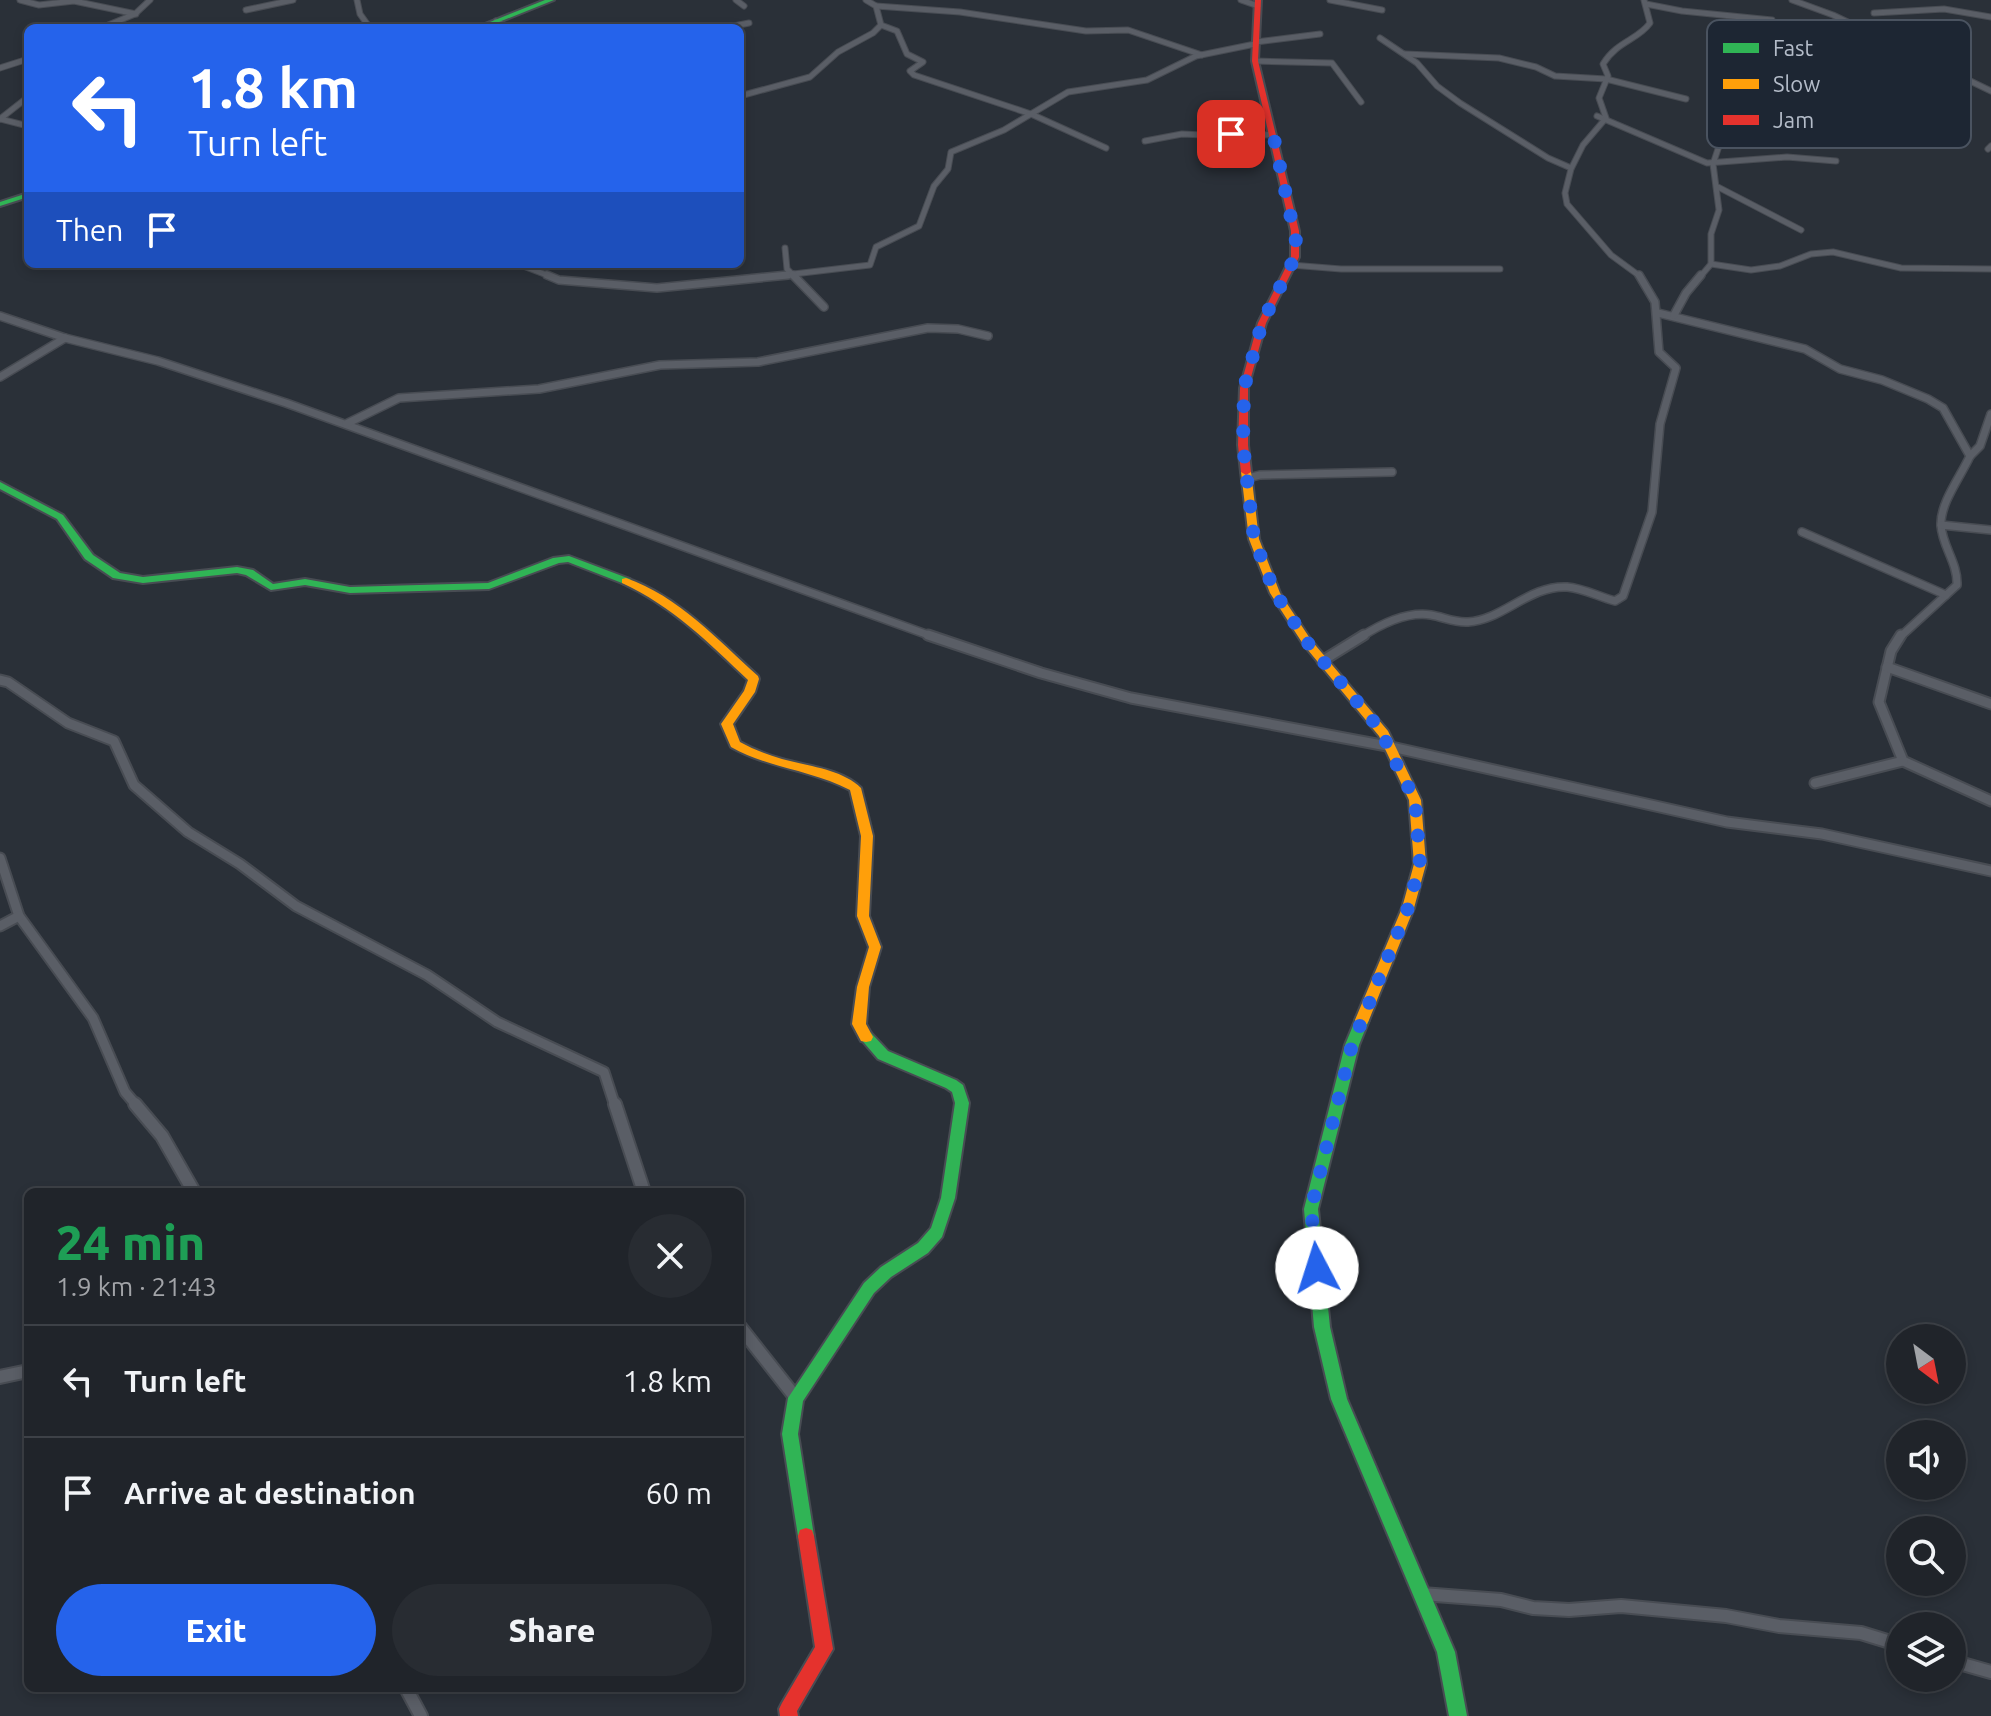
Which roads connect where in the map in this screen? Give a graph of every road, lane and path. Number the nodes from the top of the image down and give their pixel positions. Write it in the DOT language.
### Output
graph roads {
  1 [pos="20,0"];
  2 [pos="150,0"];
  3 [pos="293,0"];
  4 [pos="357,0"];
  5 [pos="551,0"];
  6 [pos="736,0"];
  7 [pos="867,0"];
  8 [pos="1241,0"];
  9 [pos="1330,0"];
  10 [pos="1792,0"];
  11 [pos="1645,2"];
  12 [pos="1258,3"];
  13 [pos="744,6"];
  14 [pos="876,6"];
  15 [pos="246,10"];
  16 [pos="1382,10"];
  17 [pos="1874,13"];
  18 [pos="136,14"];
  19 [pos="1991,17"];
  20 [pos="1772,20"];
  21 [pos="1843,20"];
  22 [pos="496,21"];
  23 [pos="749,23"];
  24 [pos="111,24"];
  25 [pos="367,24"];
  26 [pos="488,24"];
  27 [pos="502,24"];
  28 [pos="744,24"];
  29 [pos="881,25"];
  30 [pos="1320,34"];
  31 [pos="1380,38"];
  32 [pos="1256,43"];
  33 [pos="1405,54"];
  34 [pos="1202,55"];
  35 [pos="24,60"];
  36 [pos="1255,61"];
  37 [pos="0,68"];
  38 [pos="1606,79"];
  39 [pos="1971,81"];
  40 [pos="1991,91"];
  41 [pos="744,95"];
  42 [pos="1686,99"];
  43 [pos="24,100"];
  44 [pos="1361,102"];
  45 [pos="1031,114"];
  46 [pos="1597,116"];
  47 [pos="1606,118"];
  48 [pos="0,119"];
  49 [pos="24,125"];
  50 [pos="1273,134"];
  51 [pos="1145,141"];
  52 [pos="1106,148"];
  53 [pos="1718,148"];
  54 [pos="1836,161"];
  55 [pos="1713,164"];
  56 [pos="1571,168"];
  57 [pos="1718,187"];
  58 [pos="24,196"];
  59 [pos="0,204"];
  60 [pos="1801,230"];
  61 [pos="785,248"];
  62 [pos="1711,264"];
  63 [pos="1291,265"];
  64 [pos="538,268"];
  65 [pos="1500,269"];
  66 [pos="1991,269"];
  67 [pos="794,275"];
  68 [pos="824,307"];
  69 [pos="1658,313"];
  70 [pos="1674,315"];
  71 [pos="0,316"];
  72 [pos="988,336"];
  73 [pos="65,338"];
  74 [pos="0,377"];
  75 [pos="1991,414"];
  76 [pos="346,424"];
  77 [pos="1970,456"];
  78 [pos="1392,472"];
  79 [pos="1248,478"];
  80 [pos="0,485"];
  81 [pos="1941,525"];
  82 [pos="1991,530"];
  83 [pos="1802,532"];
  84 [pos="1946,595"];
  85 [pos="1322,661"];
  86 [pos="1887,667"];
  87 [pos="0,680"];
  88 [pos="1991,704"];
  89 [pos="1387,746"];
  90 [pos="1903,761"];
  91 [pos="1815,783"];
  92 [pos="1991,801"];
  93 [pos="0,858"];
  94 [pos="1991,871"];
  95 [pos="19,916"];
  96 [pos="0,926"];
  97 [pos="192,1188"];
  98 [pos="643,1188"];
  99 [pos="744,1332"];
  100 [pos="24,1372"];
  101 [pos="0,1377"];
  102 [pos="796,1398"];
  103 [pos="1422,1594"];
  104 [pos="1886,1641"];
  105 [pos="1966,1665"];
  106 [pos="1991,1672"];
  107 [pos="408,1692"];
  108 [pos="421,1716"];
  109 [pos="789,1716"];
  110 [pos="1458,1716"];
  1 -- 18 [label="street"];
  2 -- 18 [label="street"];
  3 -- 15 [label="street"];
  4 -- 25 [label="street"];
  5 -- 22 [label="street"];
  6 -- 13 [label="street"];
  7 -- 14 [label="street"];
  8 -- 12 [label="street"];
  9 -- 16 [label="street"];
  10 -- 21 [label="street"];
  11 -- 20 [label="street"];
  11 -- 38 [label="street"];
  12 -- 32 [label="street"];
  14 -- 29 [label="street"];
  14 -- 34 [label="street"];
  17 -- 19 [label="street"];
  18 -- 24 [label="street"];
  22 -- 26 [label="street"];
  22 -- 27 [label="street"];
  23 -- 28 [label="street"];
  29 -- 41 [label="street"];
  29 -- 45 [label="street"];
  30 -- 32 [label="street"];
  31 -- 33 [label="street"];
  32 -- 34 [label="street"];
  32 -- 36 [label="street"];
  33 -- 38 [label="street"];
  33 -- 56 [label="street"];
  34 -- 45 [label="street"];
  35 -- 37 [label="street"];
  36 -- 44 [label="street"];
  36 -- 50 [label="street"];
  38 -- 42 [label="street"];
  38 -- 47 [label="street"];
  39 -- 40 [label="street"];
  43 -- 48 [label="street"];
  45 -- 52 [label="street"];
  45 -- 67 [label="street"];
  46 -- 47 [label="street"];
  47 -- 55 [label="street"];
  47 -- 56 [label="street"];
  48 -- 49 [label="street"];
  50 -- 51 [label="street"];
  50 -- 63 [label="street"];
  53 -- 55 [label="street"];
  54 -- 55 [label="street"];
  55 -- 57 [label="street"];
  56 -- 69 [label="street"];
  57 -- 60 [label="street"];
  57 -- 62 [label="street"];
  58 -- 59 [label="street"];
  61 -- 67 [label="street"];
  62 -- 66 [label="street"];
  62 -- 70 [label="street"];
  63 -- 65 [label="street"];
  63 -- 79 [label="street"];
  64 -- 67 [label="street"];
  67 -- 68 [label="street"];
  69 -- 70 [label="street"];
  69 -- 85 [label="street"];
  70 -- 77 [label="street"];
  71 -- 73 [label="street"];
  72 -- 76 [label="street"];
  73 -- 74 [label="street"];
  73 -- 76 [label="street"];
  75 -- 77 [label="street"];
  76 -- 89 [label="street"];
  77 -- 81 [label="street"];
  78 -- 79 [label="street"];
  79 -- 85 [label="street"];
  80 -- 102 [label="street"];
  81 -- 82 [label="street"];
  81 -- 84 [label="street"];
  83 -- 84 [label="street"];
  84 -- 86 [label="street"];
  85 -- 89 [label="street"];
  86 -- 88 [label="street"];
  86 -- 90 [label="street"];
  87 -- 98 [label="street"];
  89 -- 94 [label="street"];
  89 -- 103 [label="street"];
  90 -- 91 [label="street"];
  90 -- 92 [label="street"];
  93 -- 95 [label="street"];
  95 -- 96 [label="street"];
  95 -- 97 [label="street"];
  99 -- 102 [label="street"];
  100 -- 101 [label="street"];
  102 -- 109 [label="street"];
  103 -- 104 [label="street"];
  103 -- 110 [label="street"];
  105 -- 106 [label="street"];
  107 -- 108 [label="street"];
}
